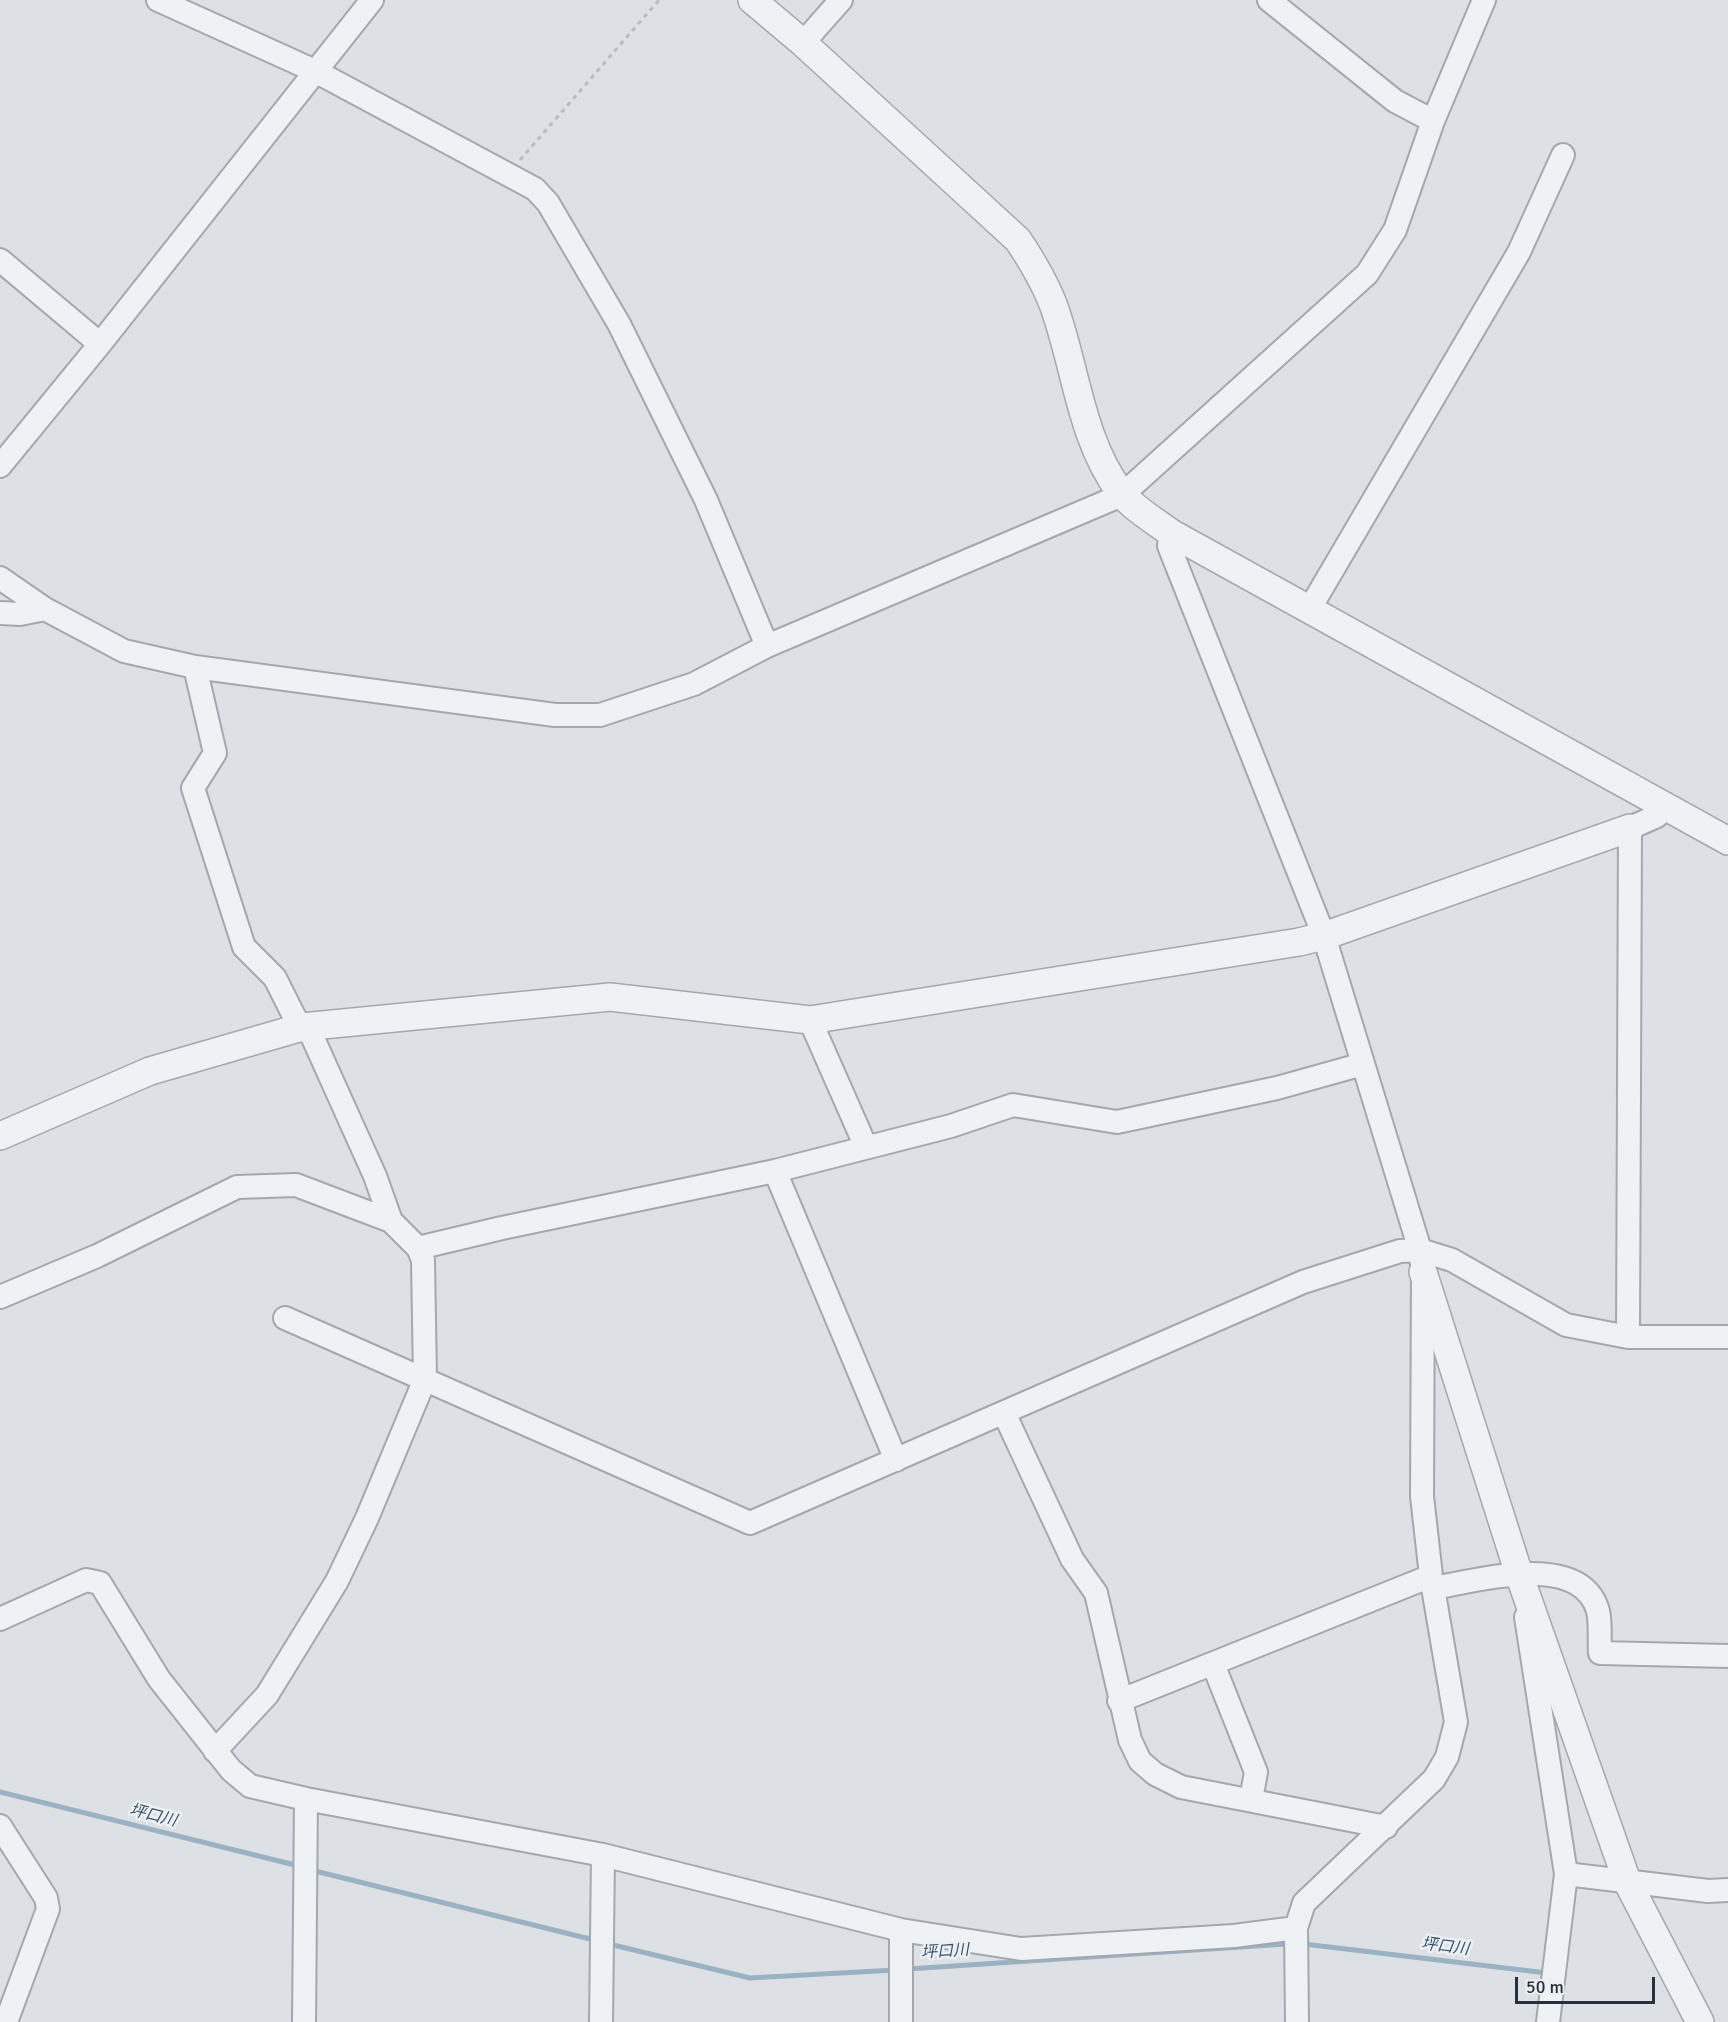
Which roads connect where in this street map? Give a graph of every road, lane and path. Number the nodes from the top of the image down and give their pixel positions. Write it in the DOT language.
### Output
graph roads {
  1 [pos="158,0"];
  2 [pos="372,0"];
  3 [pos="659,0"];
  4 [pos="752,0"];
  5 [pos="841,0"];
  6 [pos="1269,0"];
  7 [pos="1484,0"];
  8 [pos="803,43"];
  9 [pos="315,71"];
  10 [pos="1433,121"];
  11 [pos="1563,155"];
  12 [pos="508,172"];
  13 [pos="0,260"];
  14 [pos="100,344"];
  15 [pos="0,466"];
  16 [pos="1122,495"];
  17 [pos="1171,533"];
  18 [pos="0,578"];
  19 [pos="45,609"];
  20 [pos="1309,610"];
  21 [pos="0,613"];
  22 [pos="767,646"];
  23 [pos="195,667"];
  24 [pos="1666,806"];
  25 [pos="1630,828"];
  26 [pos="1728,841"];
  27 [pos="1324,936"];
  28 [pos="810,1020"];
  29 [pos="302,1027"];
  30 [pos="1363,1064"];
  31 [pos="0,1136"];
  32 [pos="866,1147"];
  33 [pos="775,1171"];
  34 [pos="391,1221"];
  35 [pos="418,1248"];
  36 [pos="1421,1261"];
  37 [pos="0,1297"];
  38 [pos="285,1318"];
  39 [pos="1628,1337"];
  40 [pos="1728,1337"];
  41 [pos="425,1379"];
  42 [pos="1004,1413"];
  43 [pos="896,1460"];
  44 [pos="1519,1574"];
  45 [pos="1432,1582"];
  46 [pos="0,1619"];
  47 [pos="1728,1656"];
  48 [pos="1212,1664"];
  49 [pos="1119,1701"];
  50 [pos="216,1751"];
  51 [pos="306,1799"];
  52 [pos="1251,1800"];
  53 [pos="1386,1827"];
  54 [pos="4,1841"];
  55 [pos="603,1855"];
  56 [pos="1566,1874"];
  57 [pos="1627,1881"];
  58 [pos="1728,1890"];
  59 [pos="1296,1928"];
  60 [pos="901,1930"];
  61 [pos="6,2022"];
  62 [pos="304,2022"];
  63 [pos="601,2022"];
  64 [pos="901,2022"];
  65 [pos="1297,2022"];
  66 [pos="1548,2022"];
  67 [pos="1700,2022"];
  1 -- 9 [label="street"];
  2 -- 9 [label="street"];
  3 -- 12 [label="path"];
  4 -- 8 [label="street"];
  5 -- 8 [label="street"];
  6 -- 10 [label="street"];
  7 -- 10 [label="street"];
  8 -- 16 [label="street"];
  9 -- 12 [label="street"];
  9 -- 14 [label="street"];
  10 -- 16 [label="street"];
  11 -- 20 [label="street"];
  12 -- 22 [label="street"];
  13 -- 14 [label="street"];
  14 -- 15 [label="street"];
  16 -- 17 [label="street"];
  16 -- 22 [label="street"];
  17 -- 20 [label="street"];
  17 -- 27 [label="street"];
  18 -- 19 [label="street"];
  19 -- 21 [label="street"];
  19 -- 23 [label="street"];
  20 -- 24 [label="street"];
  22 -- 23 [label="street"];
  23 -- 29 [label="street"];
  24 -- 25 [label="street"];
  24 -- 26 [label="street"];
  25 -- 27 [label="street"];
  25 -- 39 [label="street"];
  27 -- 28 [label="street"];
  27 -- 30 [label="street"];
  28 -- 29 [label="street"];
  28 -- 32 [label="street"];
  29 -- 31 [label="street"];
  29 -- 34 [label="street"];
  30 -- 32 [label="street"];
  30 -- 36 [label="street"];
  32 -- 33 [label="street"];
  33 -- 35 [label="street"];
  33 -- 43 [label="street"];
  34 -- 35 [label="street"];
  34 -- 37 [label="street"];
  35 -- 41 [label="street"];
  36 -- 39 [label="street"];
  36 -- 42 [label="street"];
  36 -- 44 [label="street"];
  36 -- 45 [label="street"];
  38 -- 41 [label="street"];
  39 -- 40 [label="street"];
  41 -- 43 [label="street"];
  41 -- 50 [label="street"];
  42 -- 43 [label="street"];
  42 -- 49 [label="street"];
  44 -- 45 [label="street"];
  44 -- 47 [label="street"];
  44 -- 56 [label="street"];
  44 -- 57 [label="street"];
  45 -- 48 [label="street"];
  45 -- 53 [label="street"];
  46 -- 50 [label="street"];
  48 -- 49 [label="street"];
  48 -- 52 [label="street"];
  49 -- 52 [label="street"];
  50 -- 51 [label="street"];
  51 -- 55 [label="street"];
  51 -- 62 [label="street"];
  52 -- 53 [label="street"];
  53 -- 59 [label="street"];
  54 -- 61 [label="street"];
  55 -- 60 [label="street"];
  55 -- 63 [label="street"];
  56 -- 57 [label="street"];
  56 -- 66 [label="street"];
  57 -- 58 [label="street"];
  57 -- 67 [label="street"];
  59 -- 60 [label="street"];
  59 -- 65 [label="street"];
  60 -- 64 [label="street"];
}
